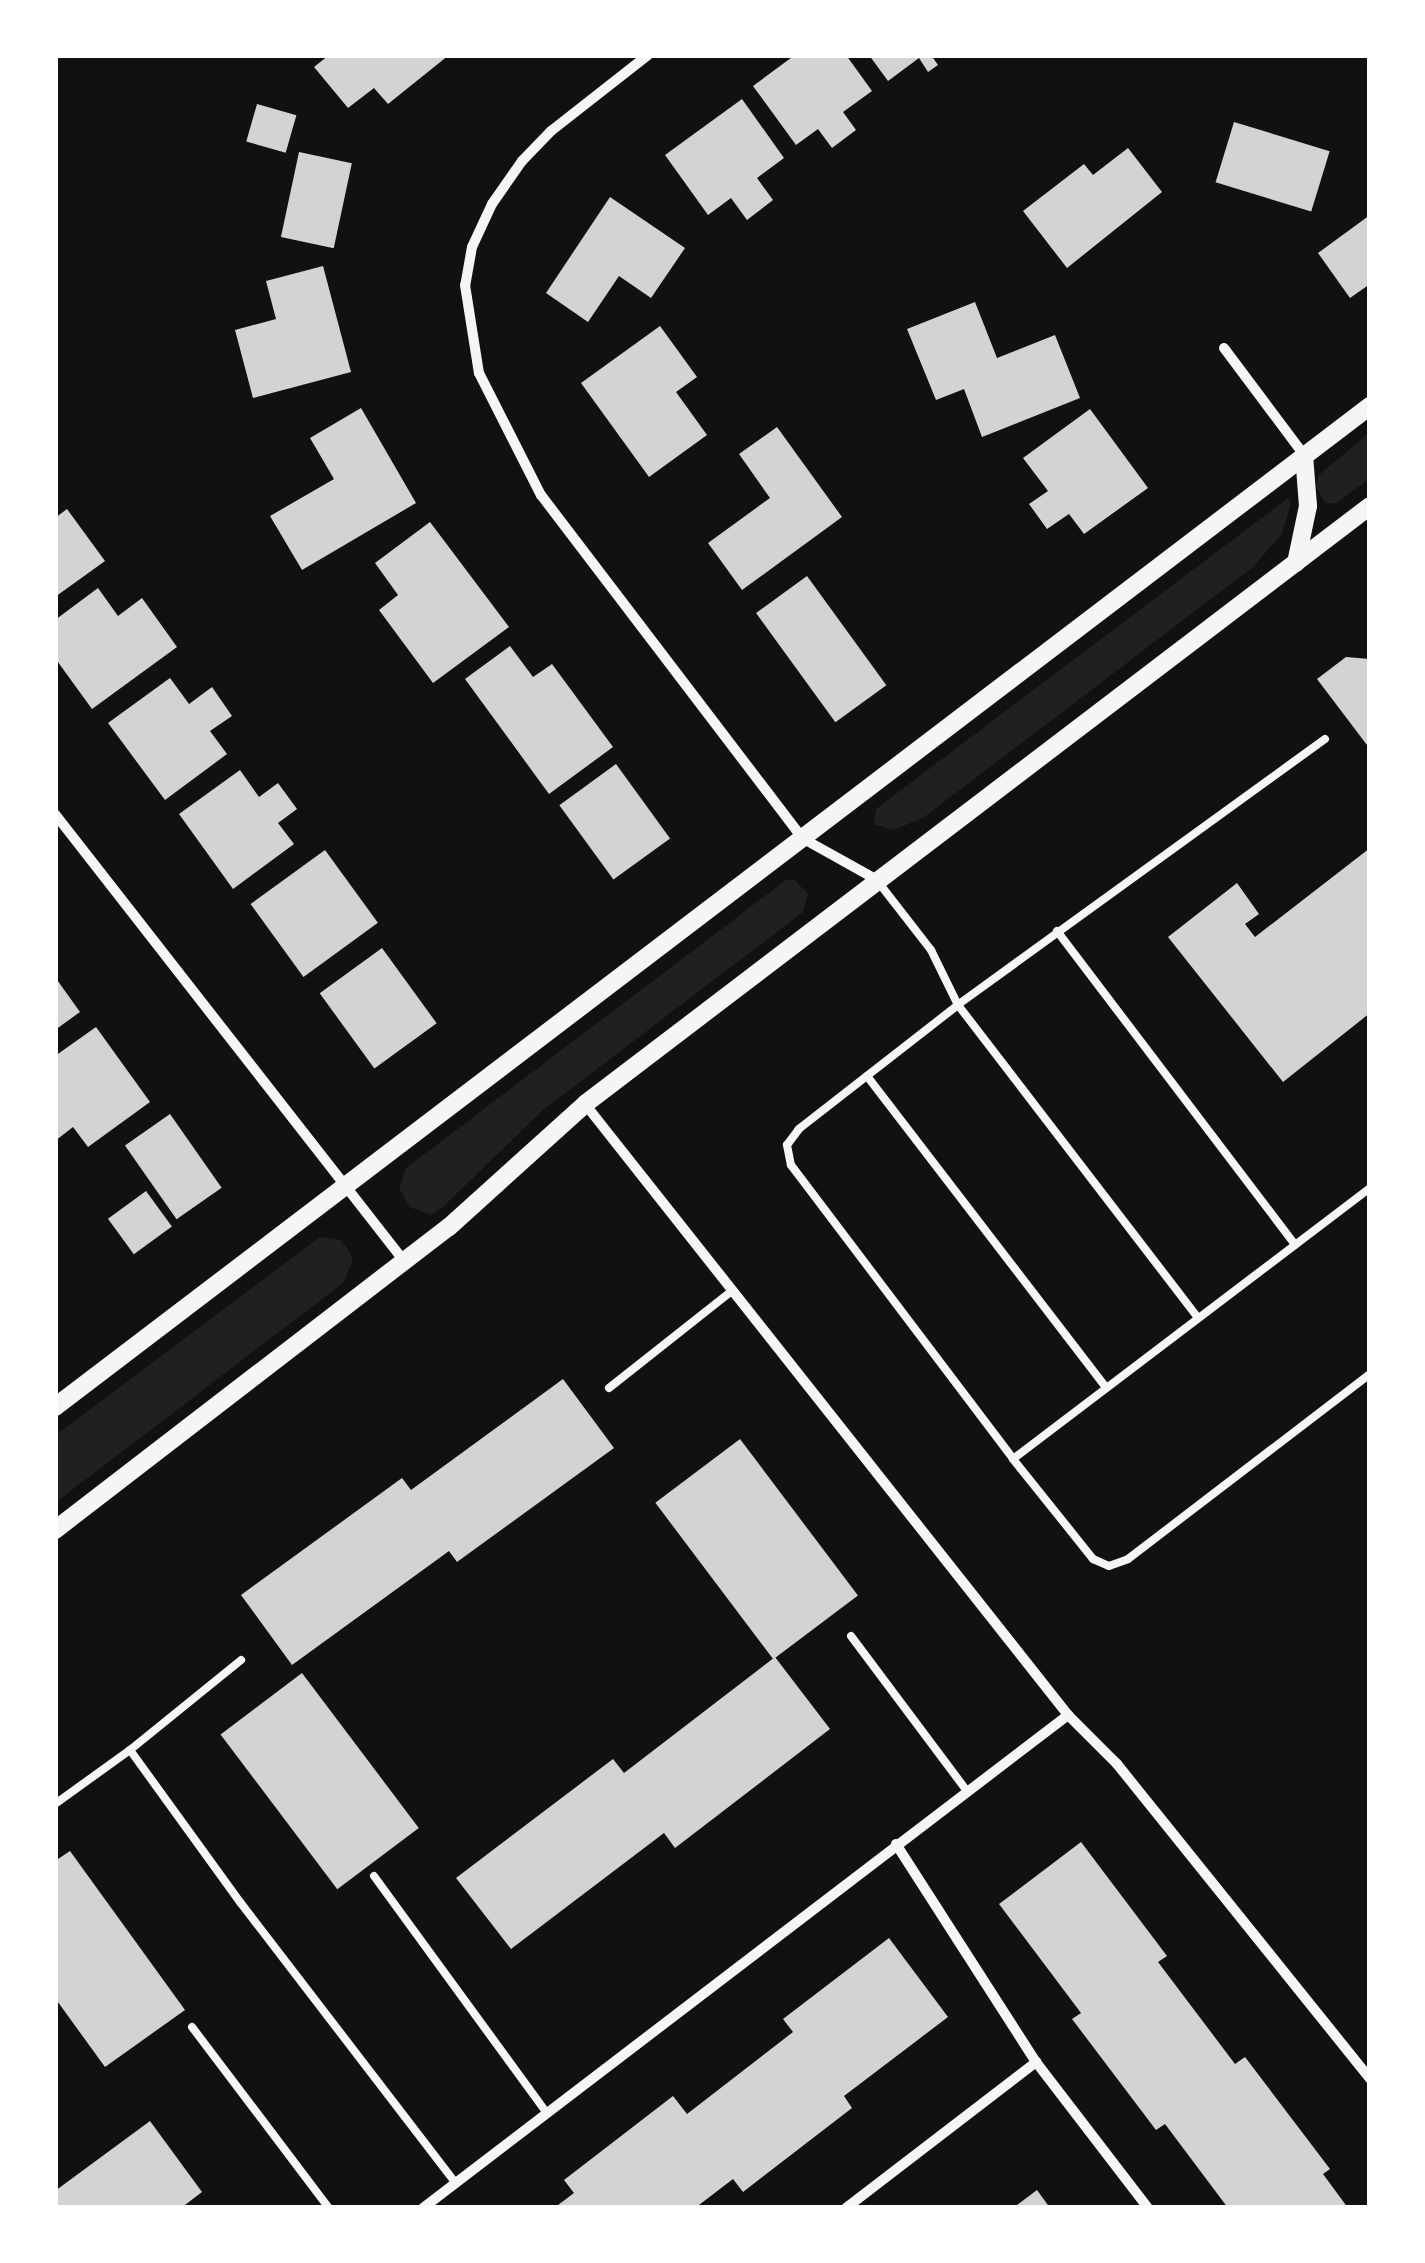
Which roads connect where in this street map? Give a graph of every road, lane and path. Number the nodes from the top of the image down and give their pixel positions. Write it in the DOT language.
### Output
graph roads {
  1 [pos="648,55"];
  2 [pos="1224,348"];
  3 [pos="1370,406"];
  4 [pos="1304,455"];
  5 [pos="1370,506"];
  6 [pos="1296,563"];
  7 [pos="1326,739"];
  8 [pos="55,814"];
  9 [pos="802,838"];
  10 [pos="877,880"];
  11 [pos="1058,931"];
  12 [pos="958,1005"];
  13 [pos="868,1076"];
  14 [pos="586,1104"];
  15 [pos="346,1185"];
  16 [pos="1370,1188"];
  17 [pos="1295,1245"];
  18 [pos="404,1261"];
  19 [pos="732,1291"];
  20 [pos="1198,1318"];
  21 [pos="1370,1374"];
  22 [pos="609,1388"];
  23 [pos="1106,1388"];
  24 [pos="55,1407"];
  25 [pos="1014,1460"];
  26 [pos="55,1530"];
  27 [pos="851,1636"];
  28 [pos="241,1660"];
  29 [pos="1068,1715"];
  30 [pos="130,1750"];
  31 [pos="967,1791"];
  32 [pos="55,1804"];
  33 [pos="896,1844"];
  34 [pos="374,1876"];
  35 [pos="192,2026"];
  36 [pos="1036,2062"];
  37 [pos="1370,2080"];
  38 [pos="547,2113"];
  39 [pos="456,2182"];
  40 [pos="329,2208"];
  41 [pos="423,2208"];
  42 [pos="846,2208"];
  43 [pos="1148,2208"];
  1 -- 9 [label="street"];
  2 -- 4 [label="street"];
  3 -- 4 [label="street"];
  4 -- 6 [label="street"];
  4 -- 9 [label="street"];
  5 -- 6 [label="street"];
  6 -- 10 [label="street"];
  7 -- 11 [label="lane"];
  8 -- 15 [label="street"];
  9 -- 10 [label="street"];
  9 -- 15 [label="street"];
  10 -- 12 [label="lane"];
  10 -- 14 [label="street"];
  11 -- 12 [label="lane"];
  11 -- 17 [label="lane"];
  12 -- 13 [label="lane"];
  12 -- 20 [label="lane"];
  13 -- 23 [label="lane"];
  13 -- 25 [label="lane"];
  14 -- 18 [label="street"];
  14 -- 19 [label="street"];
  15 -- 18 [label="street"];
  15 -- 24 [label="street"];
  16 -- 17 [label="lane"];
  17 -- 20 [label="lane"];
  18 -- 26 [label="street"];
  19 -- 22 [label="lane"];
  19 -- 29 [label="street"];
  20 -- 23 [label="lane"];
  21 -- 25 [label="lane"];
  23 -- 25 [label="lane"];
  27 -- 31 [label="lane"];
  28 -- 30 [label="lane"];
  29 -- 31 [label="street"];
  29 -- 37 [label="street"];
  30 -- 32 [label="lane"];
  30 -- 39 [label="lane"];
  31 -- 33 [label="street"];
  33 -- 36 [label="street"];
  33 -- 38 [label="street"];
  34 -- 38 [label="lane"];
  35 -- 40 [label="lane"];
  36 -- 42 [label="street"];
  36 -- 43 [label="street"];
  38 -- 39 [label="street"];
  39 -- 41 [label="street"];
}
